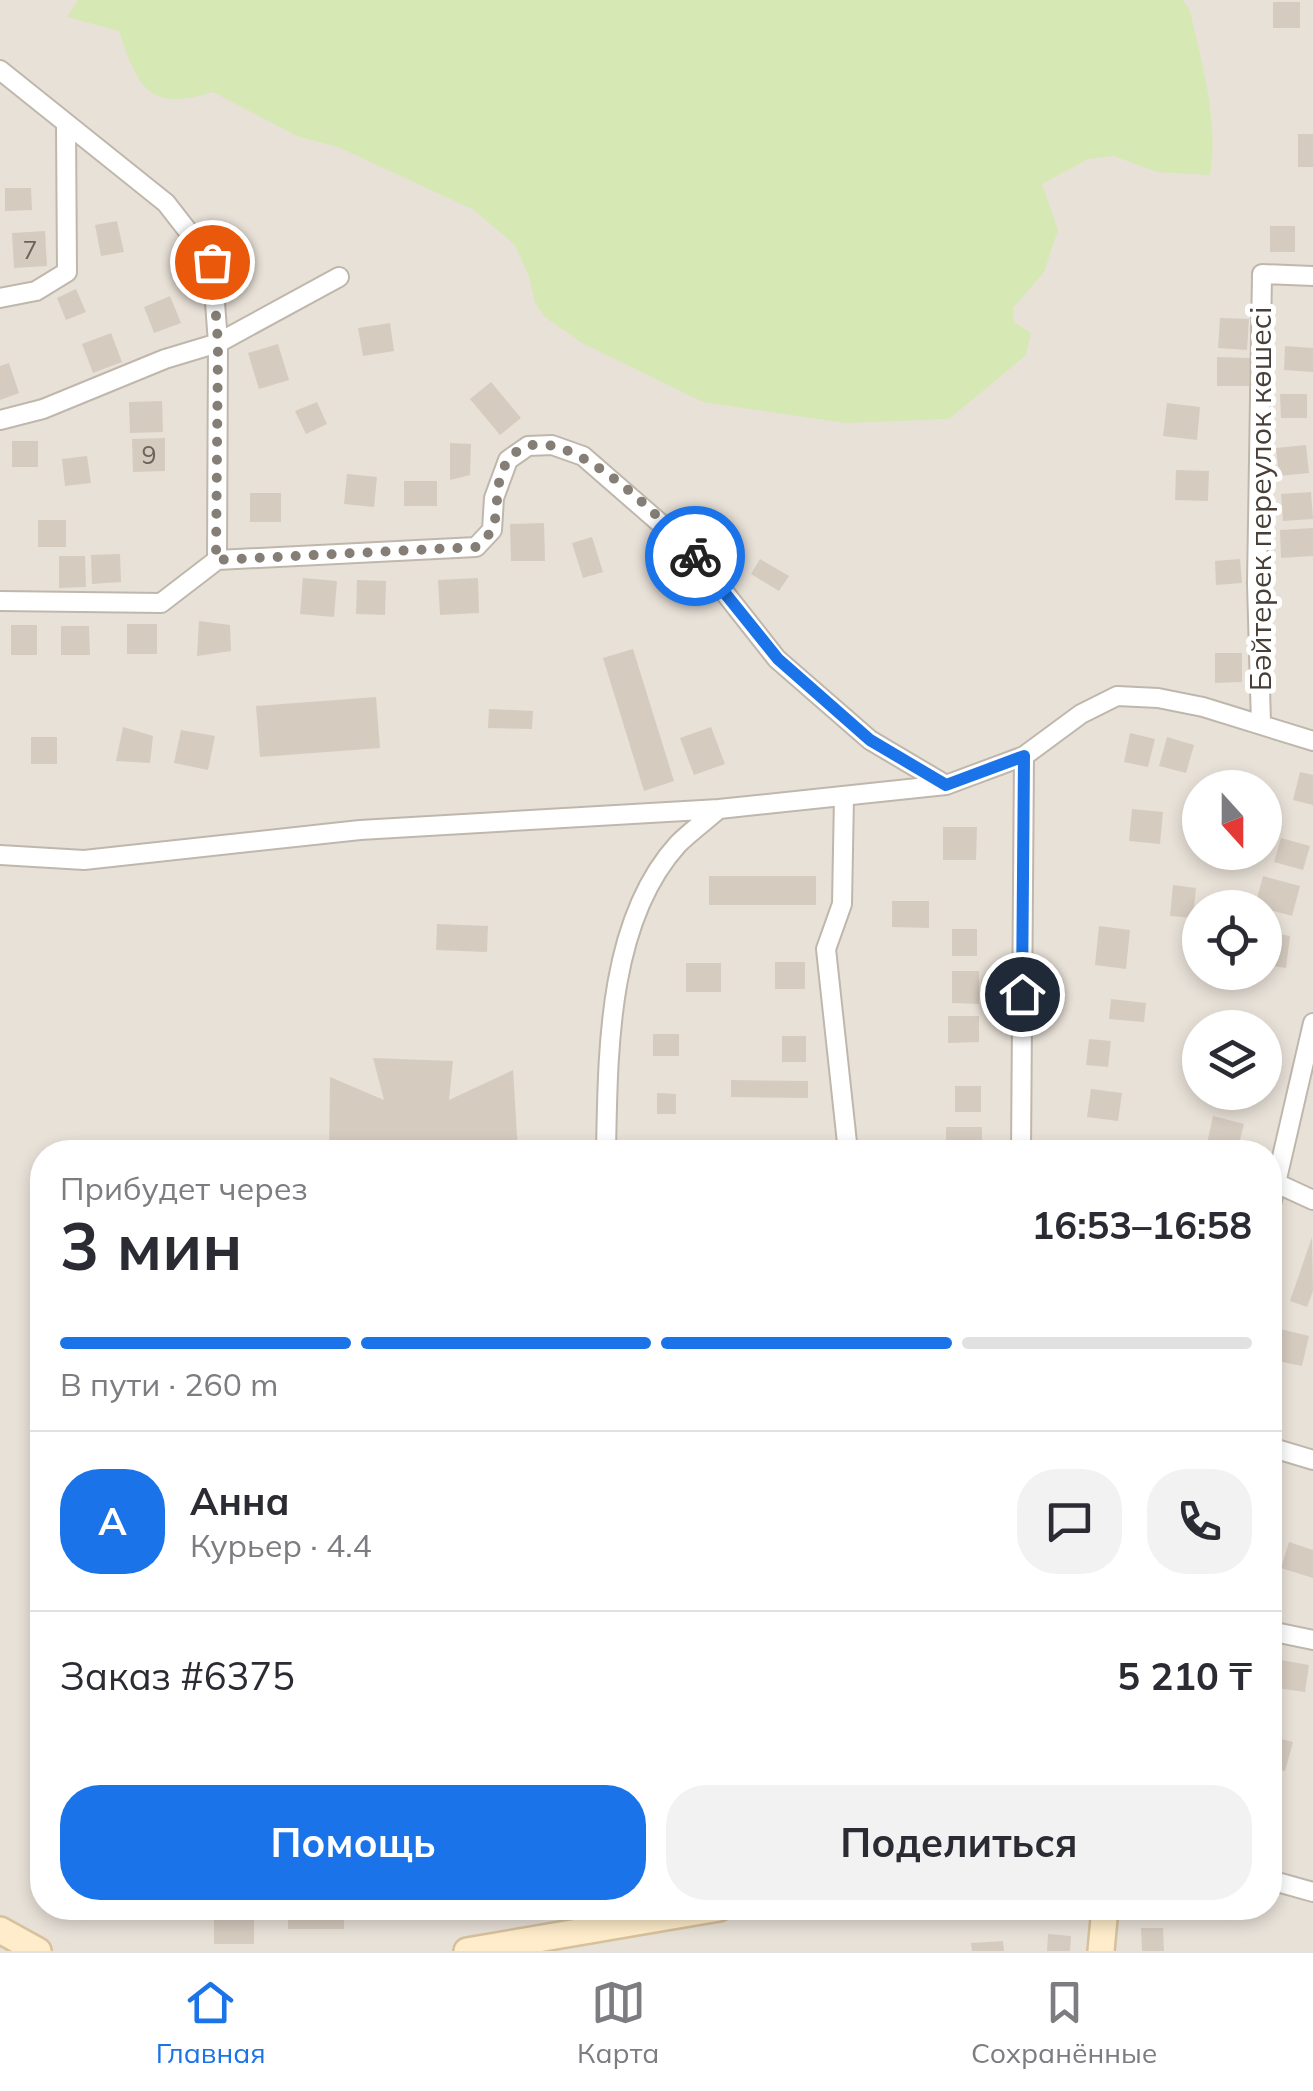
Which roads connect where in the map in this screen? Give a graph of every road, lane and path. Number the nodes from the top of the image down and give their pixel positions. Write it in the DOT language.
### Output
graph roads {
  1 [pos="0,70"];
  2 [pos="66,125"];
  3 [pos="339,276"];
  4 [pos="1313,276"];
  5 [pos="0,298"];
  6 [pos="218,343"];
  7 [pos="0,420"];
  8 [pos="216,560"];
  9 [pos="0,601"];
  10 [pos="1260,723"];
  11 [pos="1313,741"];
  12 [pos="1024,756"];
  13 [pos="946,785"];
  14 [pos="844,796"];
  15 [pos="719,809"];
  16 [pos="0,855"];
  17 [pos="1313,1023"];
  18 [pos="606,1140"];
  19 [pos="847,1140"];
  20 [pos="1021,1140"];
  21 [pos="1282,1157"];
  22 [pos="1282,1186"];
  23 [pos="1313,1200"];
  24 [pos="1282,1450"];
  25 [pos="1313,1460"];
  26 [pos="1282,1634"];
  27 [pos="1313,1640"];
  28 [pos="1282,1883"];
  29 [pos="1313,1892"];
  30 [pos="649,1920"];
  31 [pos="1104,1920"];
  32 [pos="0,1930"];
  33 [pos="38,1951"];
  34 [pos="467,1951"];
  35 [pos="1101,1951"];
  1 -- 2 [label="street"];
  2 -- 5 [label="street"];
  2 -- 6 [label="street"];
  3 -- 6 [label="street"];
  4 -- 10 [label="street, Бәйтерек переулок көшесі"];
  6 -- 7 [label="street"];
  6 -- 8 [label="street"];
  8 -- 9 [label="street"];
  8 -- 13 [label="street"];
  10 -- 11 [label="street"];
  10 -- 12 [label="street"];
  12 -- 13 [label="street"];
  12 -- 20 [label="street"];
  13 -- 14 [label="street"];
  14 -- 15 [label="street"];
  14 -- 19 [label="street"];
  15 -- 16 [label="street"];
  15 -- 18 [label="street"];
  17 -- 21 [label="street"];
  22 -- 23 [label="street"];
  24 -- 25 [label="street"];
  26 -- 27 [label="street"];
  28 -- 29 [label="street"];
  30 -- 34 [label="street"];
  31 -- 35 [label="street"];
  32 -- 33 [label="street"];
}
